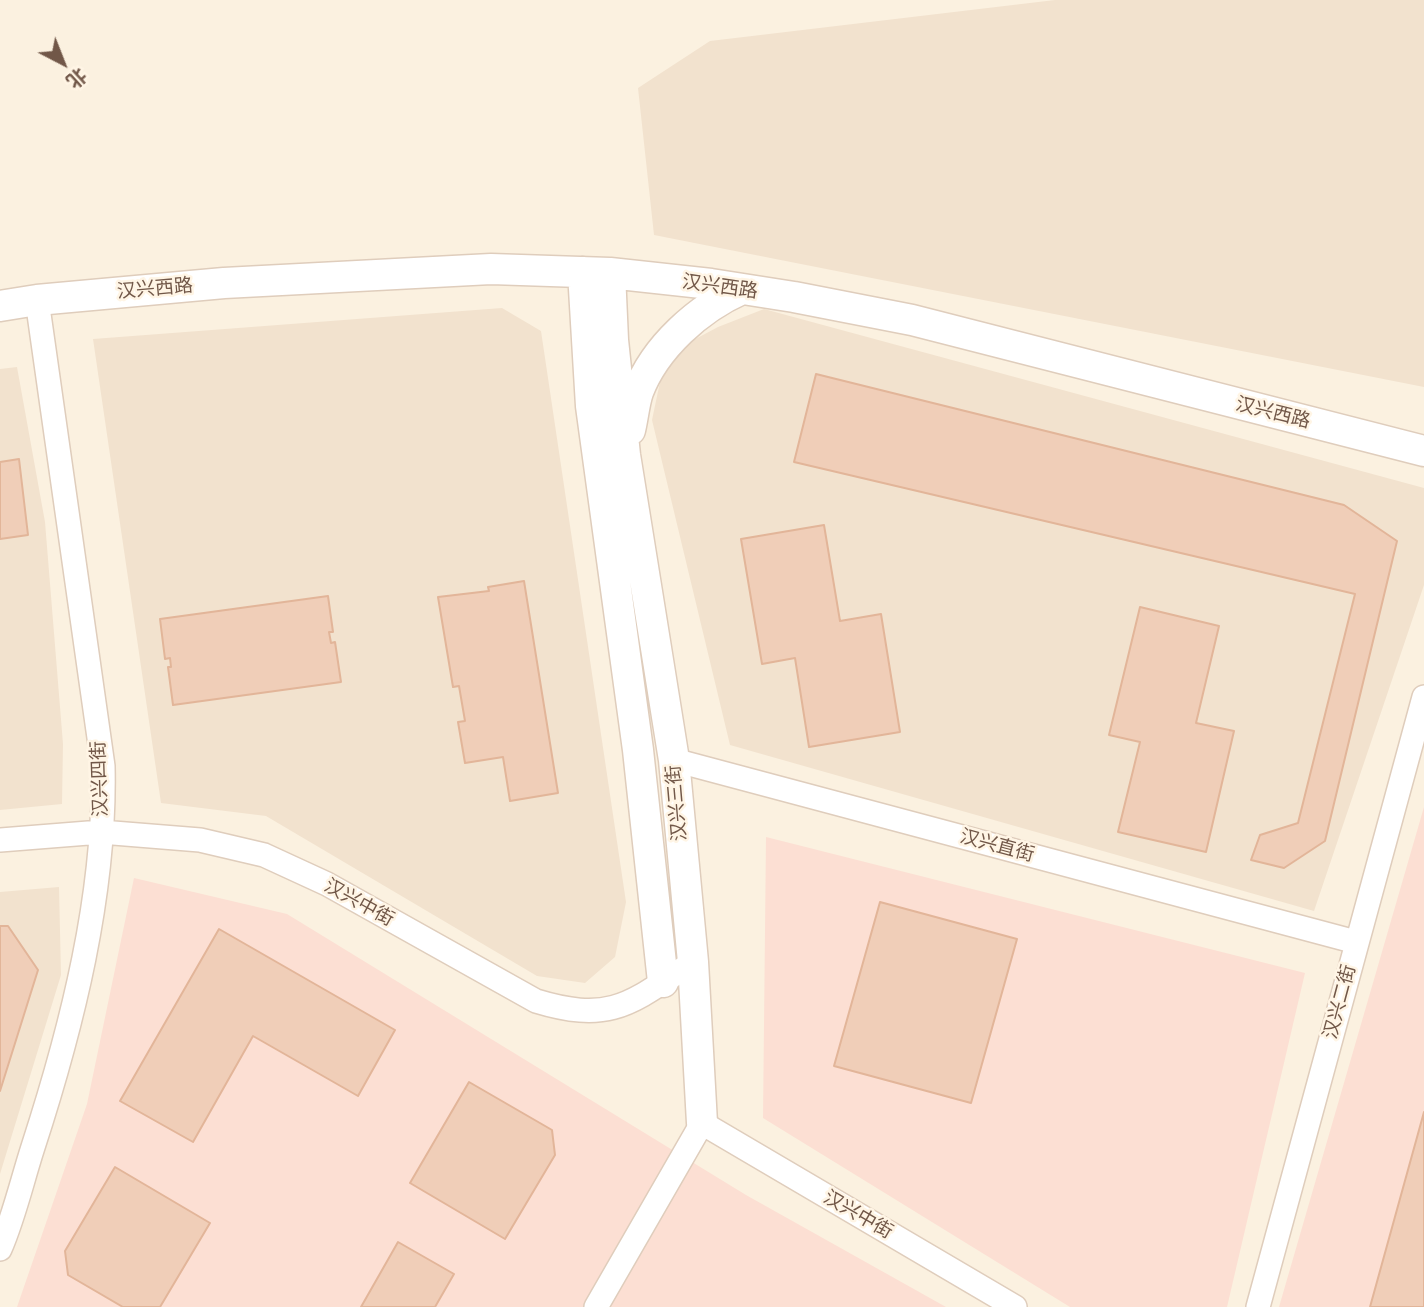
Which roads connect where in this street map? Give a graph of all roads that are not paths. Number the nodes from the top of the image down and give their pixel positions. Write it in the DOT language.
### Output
graph roads {
  1 [pos="597,273"];
  2 [pos="742,289"];
  3 [pos="37,300"];
  4 [pos="0,306"];
  5 [pos="1424,451"];
  6 [pos="625,455"];
  7 [pos="1424,697"];
  8 [pos="638,750"];
  9 [pos="674,760"];
  10 [pos="101,832"];
  11 [pos="0,840"];
  12 [pos="1356,942"];
  13 [pos="692,962"];
  14 [pos="663,982"];
  15 [pos="702,1123"];
  16 [pos="0,1249"];
  17 [pos="596,1307"];
  18 [pos="1015,1307"];
  19 [pos="1258,1307"];
  1 -- 2 [label="street, 汉兴西路"];
  1 -- 3 [label="street, 汉兴西路"];
  1 -- 6 [label="street, 汉兴三街"];
  1 -- 8 [label="street, 汉兴三街"];
  2 -- 5 [label="street, 汉兴西路"];
  2 -- 6 [label="street"];
  3 -- 4 [label="street, 汉兴西路"];
  3 -- 10 [label="street, 汉兴四街"];
  6 -- 9 [label="street, 汉兴三街"];
  7 -- 12 [label="street, 汉兴二街"];
  8 -- 9 [label="street, 汉兴直街"];
  8 -- 14 [label="street, 汉兴三街"];
  9 -- 12 [label="street, 汉兴直街"];
  9 -- 13 [label="street, 汉兴三街"];
  10 -- 11 [label="street, 汉兴中街"];
  10 -- 14 [label="street, 汉兴中街"];
  10 -- 16 [label="street, 汉兴四街"];
  12 -- 19 [label="street, 汉兴二街"];
  13 -- 14 [label="street, 汉兴中街"];
  13 -- 15 [label="street, 汉兴三街"];
  15 -- 17 [label="street"];
  15 -- 18 [label="street, 汉兴中街"];
}
